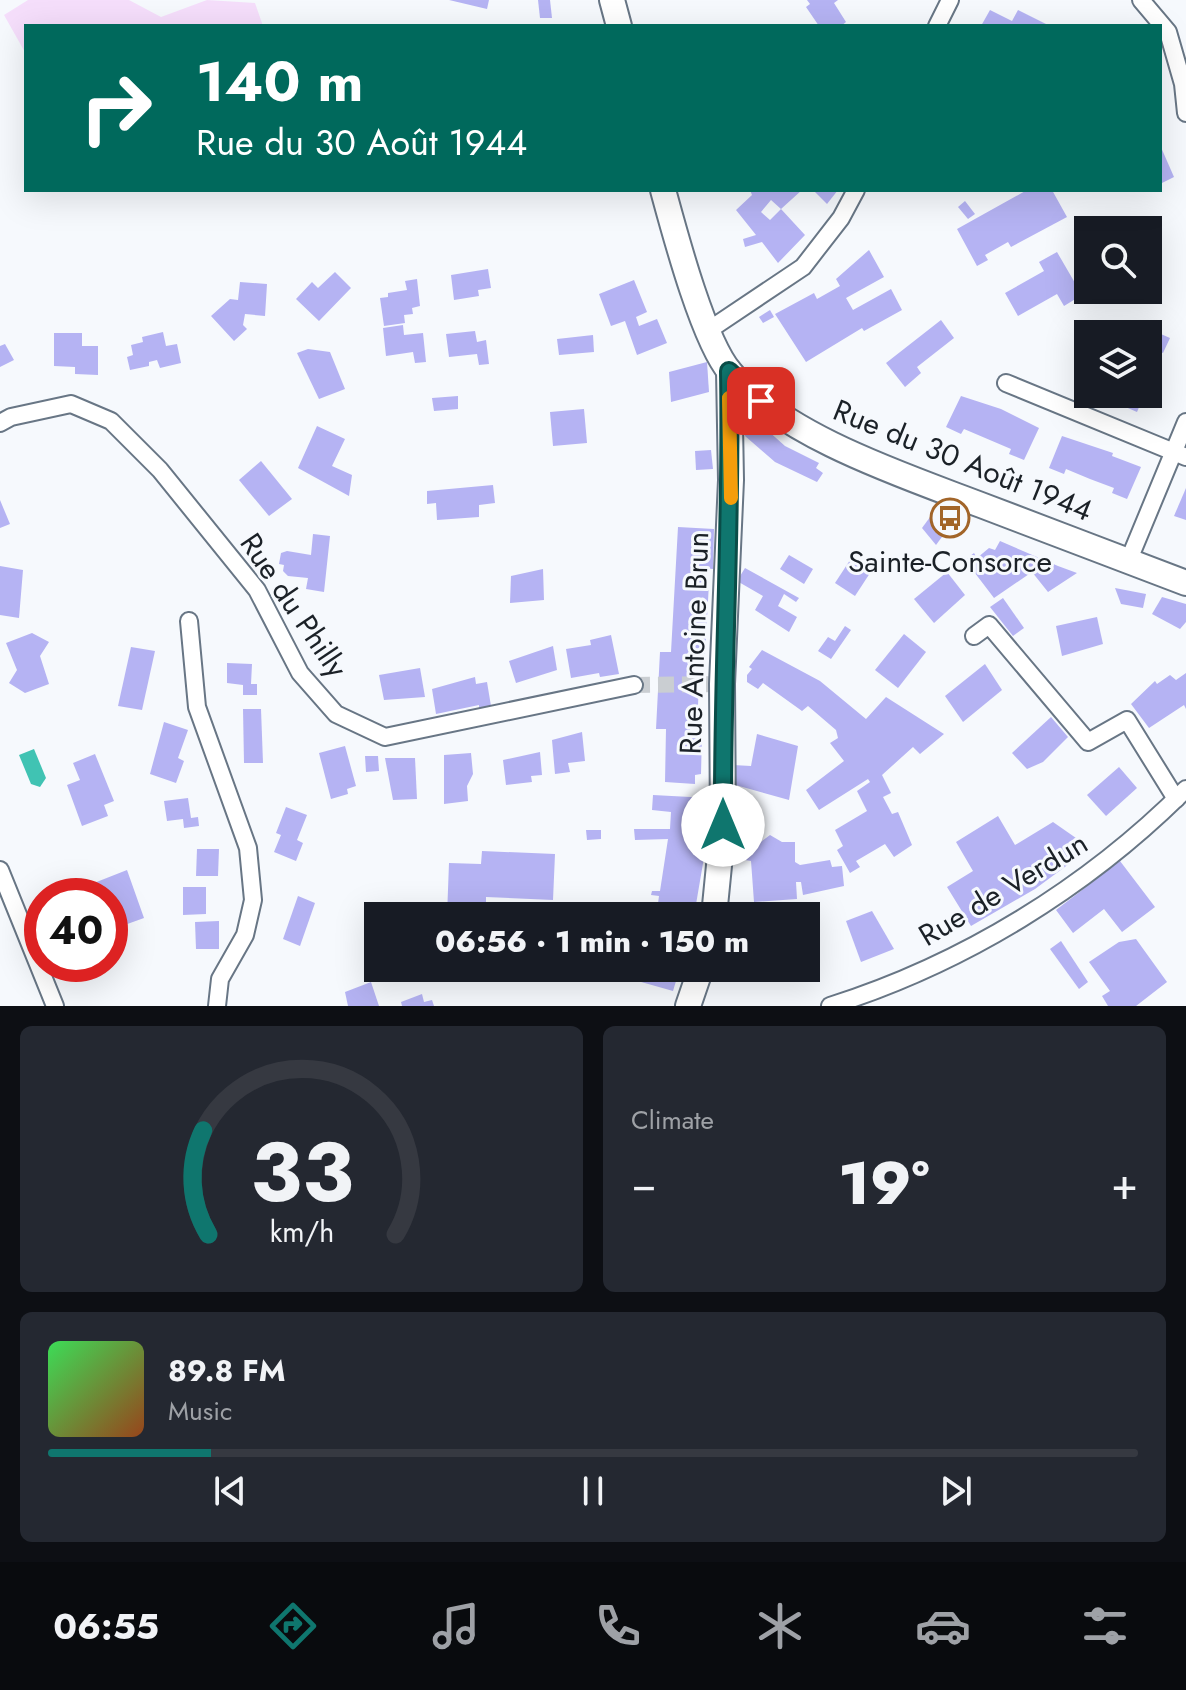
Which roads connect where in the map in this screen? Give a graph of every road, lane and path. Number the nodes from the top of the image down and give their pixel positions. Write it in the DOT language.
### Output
graph roads {
  1 [pos="612,0"];
  2 [pos="950,0"];
  3 [pos="1141,0"];
  4 [pos="618,24"];
  5 [pos="938,24"];
  6 [pos="1161,24"];
  7 [pos="1162,25"];
  8 [pos="1185,84"];
  9 [pos="1186,113"];
  10 [pos="664,192"];
  11 [pos="855,192"];
  12 [pos="709,330"];
  13 [pos="729,371"];
  14 [pos="1006,383"];
  15 [pos="1186,422"];
  16 [pos="0,423"];
  17 [pos="1179,454"];
  18 [pos="1128,562"];
  19 [pos="1186,583"];
  20 [pos="189,621"];
  21 [pos="974,636"];
  22 [pos="634,685"];
  23 [pos="1181,794"];
  24 [pos="0,870"];
  25 [pos="715,902"];
  26 [pos="696,982"];
  27 [pos="834,1004"];
  28 [pos="55,1006"];
  29 [pos="217,1006"];
  30 [pos="688,1006"];
  1 -- 4 [label="street"];
  2 -- 5 [label="street"];
  3 -- 6 [label="street"];
  7 -- 8 [label="street"];
  8 -- 9 [label="street"];
  10 -- 12 [label="street"];
  11 -- 12 [label="street"];
  12 -- 13 [label="street"];
  13 -- 18 [label="street, Rue du 30 Août 1944"];
  13 -- 25 [label="street, Rue Antoine Brun"];
  14 -- 17 [label="street"];
  15 -- 17 [label="street"];
  16 -- 22 [label="street, Rue du Philly"];
  17 -- 18 [label="street"];
  18 -- 19 [label="street, Rue du 30 Août 1944"];
  20 -- 29 [label="street"];
  21 -- 23 [label="street"];
  23 -- 27 [label="street, Rue de Verdun"];
  24 -- 28 [label="street"];
  26 -- 30 [label="street"];
}
